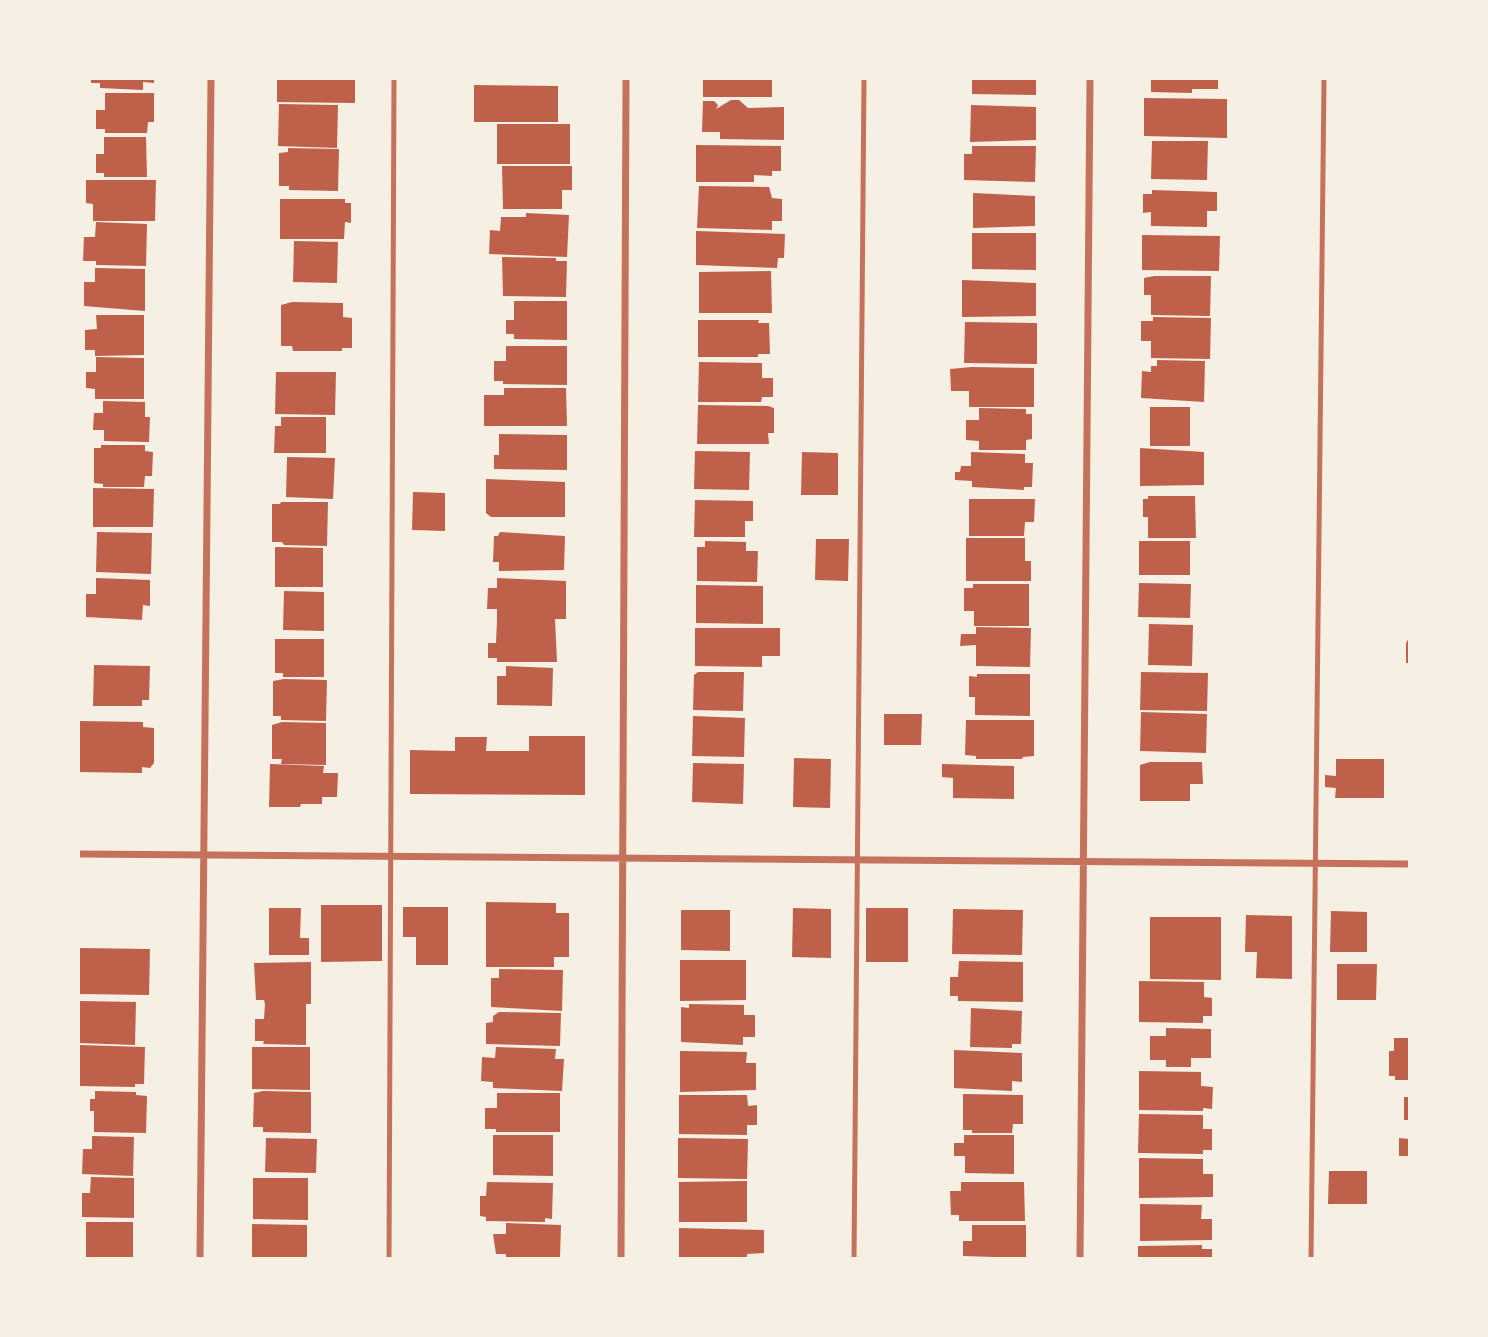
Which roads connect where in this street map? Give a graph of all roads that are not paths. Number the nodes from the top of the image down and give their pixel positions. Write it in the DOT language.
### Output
graph roads {
  1 [pos="211,79"];
  2 [pos="394,79"];
  3 [pos="626,79"];
  4 [pos="864,79"];
  5 [pos="1090,79"];
  6 [pos="1324,79"];
  7 [pos="79,854"];
  8 [pos="204,855"];
  9 [pos="388,855"];
  10 [pos="624,856"];
  11 [pos="857,859"];
  12 [pos="1082,862"];
  13 [pos="1315,864"];
  14 [pos="1409,864"];
  15 [pos="200,1258"];
  16 [pos="389,1258"];
  17 [pos="621,1258"];
  18 [pos="854,1258"];
  19 [pos="1080,1258"];
  20 [pos="1311,1258"];
  1 -- 8 [label="street"];
  2 -- 9 [label="lane"];
  3 -- 10 [label="street"];
  4 -- 11 [label="lane"];
  5 -- 12 [label="street"];
  6 -- 13 [label="lane"];
  7 -- 8 [label="street"];
  8 -- 9 [label="street"];
  8 -- 15 [label="street"];
  9 -- 10 [label="street"];
  9 -- 16 [label="lane"];
  10 -- 11 [label="street"];
  10 -- 17 [label="street"];
  11 -- 12 [label="street"];
  11 -- 18 [label="lane"];
  12 -- 13 [label="street"];
  12 -- 19 [label="street"];
  13 -- 14 [label="street"];
  13 -- 20 [label="lane"];
}
